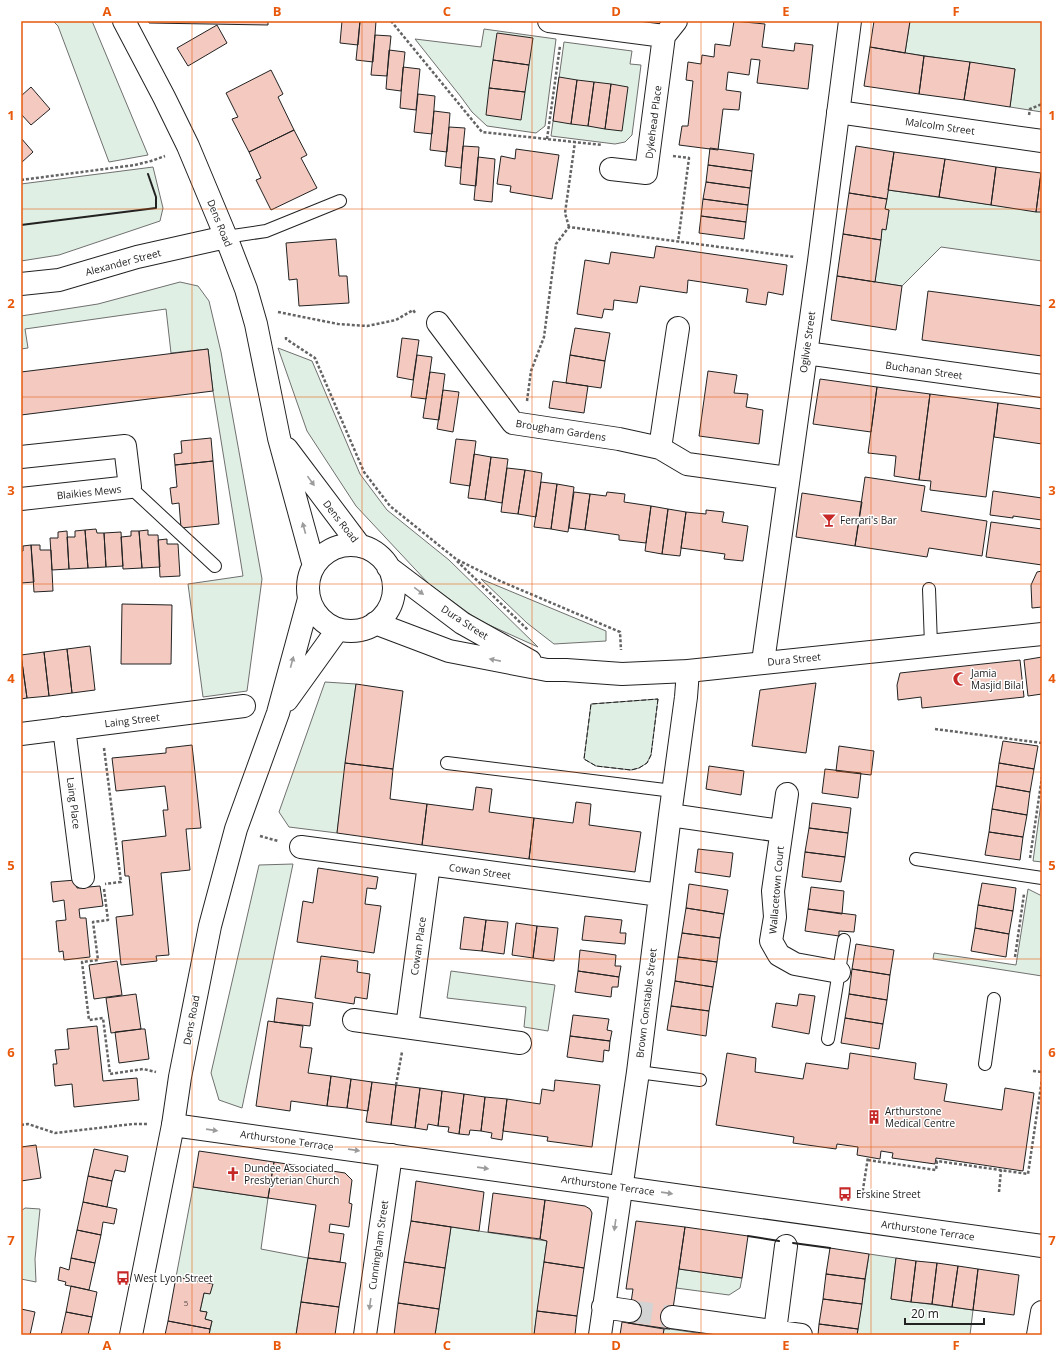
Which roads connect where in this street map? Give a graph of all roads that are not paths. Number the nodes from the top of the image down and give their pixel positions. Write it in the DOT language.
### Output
graph roads {
  1 [pos="124,21"];
  2 [pos="850,21"];
  3 [pos="556,22"];
  4 [pos="670,28"];
  5 [pos="838,112"];
  6 [pos="1042,141"];
  7 [pos="611,169"];
  8 [pos="340,201"];
  9 [pos="226,237"];
  10 [pos="21,284"];
  11 [pos="438,323"];
  12 [pos="678,328"];
  13 [pos="806,353"];
  14 [pos="1042,386"];
  15 [pos="279,438"];
  16 [pos="660,448"];
  17 [pos="21,457"];
  18 [pos="788,478"];
  19 [pos="130,487"];
  20 [pos="21,499"];
  21 [pos="360,546"];
  22 [pos="215,566"];
  23 [pos="314,566"];
  24 [pos="388,567"];
  25 [pos="929,589"];
  26 [pos="309,599"];
  27 [pos="375,623"];
  28 [pos="338,629"];
  29 [pos="1042,634"];
  30 [pos="931,645"];
  31 [pos="763,662"];
  32 [pos="547,670"];
  33 [pos="688,670"];
  34 [pos="244,706"];
  35 [pos="278,713"];
  36 [pos="64,728"];
  37 [pos="21,734"];
  38 [pos="447,763"];
  39 [pos="673,791"];
  40 [pos="787,794"];
  41 [pos="670,815"];
  42 [pos="781,831"];
  43 [pos="300,847"];
  44 [pos="916,859"];
  45 [pos="429,864"];
  46 [pos="83,877"];
  47 [pos="1042,878"];
  48 [pos="660,895"];
  49 [pos="844,940"];
  50 [pos="839,972"];
  51 [pos="994,998"];
  52 [pos="354,1020"];
  53 [pos="407,1027"];
  54 [pos="828,1039"];
  55 [pos="520,1043"];
  56 [pos="985,1064"];
  57 [pos="638,1072"];
  58 [pos="700,1080"];
  59 [pos="173,1124"];
  60 [pos="391,1155"];
  61 [pos="620,1187"];
  62 [pos="786,1246"];
  63 [pos="1042,1246"];
  64 [pos="604,1307"];
  65 [pos="630,1311"];
  66 [pos="1042,1312"];
  67 [pos="672,1317"];
  68 [pos="775,1331"];
  69 [pos="131,1335"];
  70 [pos="365,1335"];
  71 [pos="600,1335"];
  72 [pos="801,1335"];
  73 [pos="1038,1335"];
  1 -- 9 [label="street, Dens Road"];
  2 -- 5 [label="street, Ogilvie Street"];
  3 -- 4 [label="street, Dykehead Place"];
  4 -- 7 [label="street, Dykehead Place"];
  5 -- 6 [label="street, Malcolm Street"];
  5 -- 13 [label="street, Ogilvie Street"];
  8 -- 9 [label="lane"];
  9 -- 10 [label="street, Alexander Street"];
  9 -- 15 [label="street, Dens Road"];
  11 -- 16 [label="street, Brougham Gardens"];
  12 -- 16 [label="street"];
  13 -- 14 [label="street, Buchanan Street"];
  13 -- 18 [label="street, Ogilvie Street"];
  15 -- 21 [label="street, Dens Road, one-way"];
  23 -- 15 [label="street, Dens Road, one-way"];
  16 -- 18 [label="street, Brougham Gardens"];
  17 -- 19 [label="street, Blaikies Mews"];
  18 -- 31 [label="street, Ogilvie Street"];
  19 -- 20 [label="street, Blaikies Mews"];
  19 -- 22 [label="lane"];
  21 -- 23 [label="street, Dens Road"];
  21 -- 24 [label="street, Dens Road"];
  23 -- 26 [label="street, Dens Road"];
  24 -- 27 [label="street, Dens Road"];
  24 -- 32 [label="street, Dura Street, one-way"];
  25 -- 30 [label="lane"];
  26 -- 28 [label="street"];
  35 -- 26 [label="street, Dens Road, one-way"];
  27 -- 28 [label="street"];
  32 -- 27 [label="street, Dura Street, one-way"];
  28 -- 35 [label="street, Dens Road"];
  29 -- 30 [label="street, Dura Street"];
  30 -- 31 [label="street, Dura Street"];
  31 -- 33 [label="street, Dura Street"];
  32 -- 33 [label="street, Dura Street"];
  33 -- 39 [label="street, Brown Constable Street"];
  34 -- 36 [label="street, Laing Street"];
  35 -- 59 [label="street, Dens Road"];
  36 -- 37 [label="street, Laing Street"];
  36 -- 46 [label="street, Laing Place"];
  38 -- 39 [label="lane"];
  39 -- 41 [label="street, Brown Constable Street"];
  40 -- 42 [label="street, Wallacetown Court"];
  41 -- 42 [label="street"];
  41 -- 48 [label="street, Brown Constable Street"];
  42 -- 50 [label="street, Wallacetown Court"];
  43 -- 45 [label="street, Cowan Street"];
  44 -- 47 [label="lane"];
  45 -- 48 [label="street, Cowan Street"];
  45 -- 53 [label="street, Cowan Place"];
  48 -- 57 [label="street, Brown Constable Street"];
  49 -- 50 [label="lane"];
  50 -- 54 [label="lane"];
  51 -- 56 [label="lane"];
  52 -- 53 [label="street"];
  53 -- 55 [label="street"];
  57 -- 58 [label="lane"];
  57 -- 61 [label="street, Brown Constable Street"];
  59 -- 60 [label="street, Arthurstone Terrace, one-way"];
  59 -- 69 [label="street, Dens Road"];
  60 -- 61 [label="street, Arthurstone Terrace, one-way"];
  60 -- 70 [label="street, Cunningham Street, one-way"];
  61 -- 63 [label="street, Arthurstone Terrace, one-way"];
  61 -- 64 [label="street, Brown Constable Street, one-way"];
  62 -- 68 [label="street"];
  64 -- 65 [label="street"];
  64 -- 71 [label="street, Brown Constable Street"];
  66 -- 73 [label="street"];
  67 -- 68 [label="street"];
  68 -- 72 [label="street"];
}
